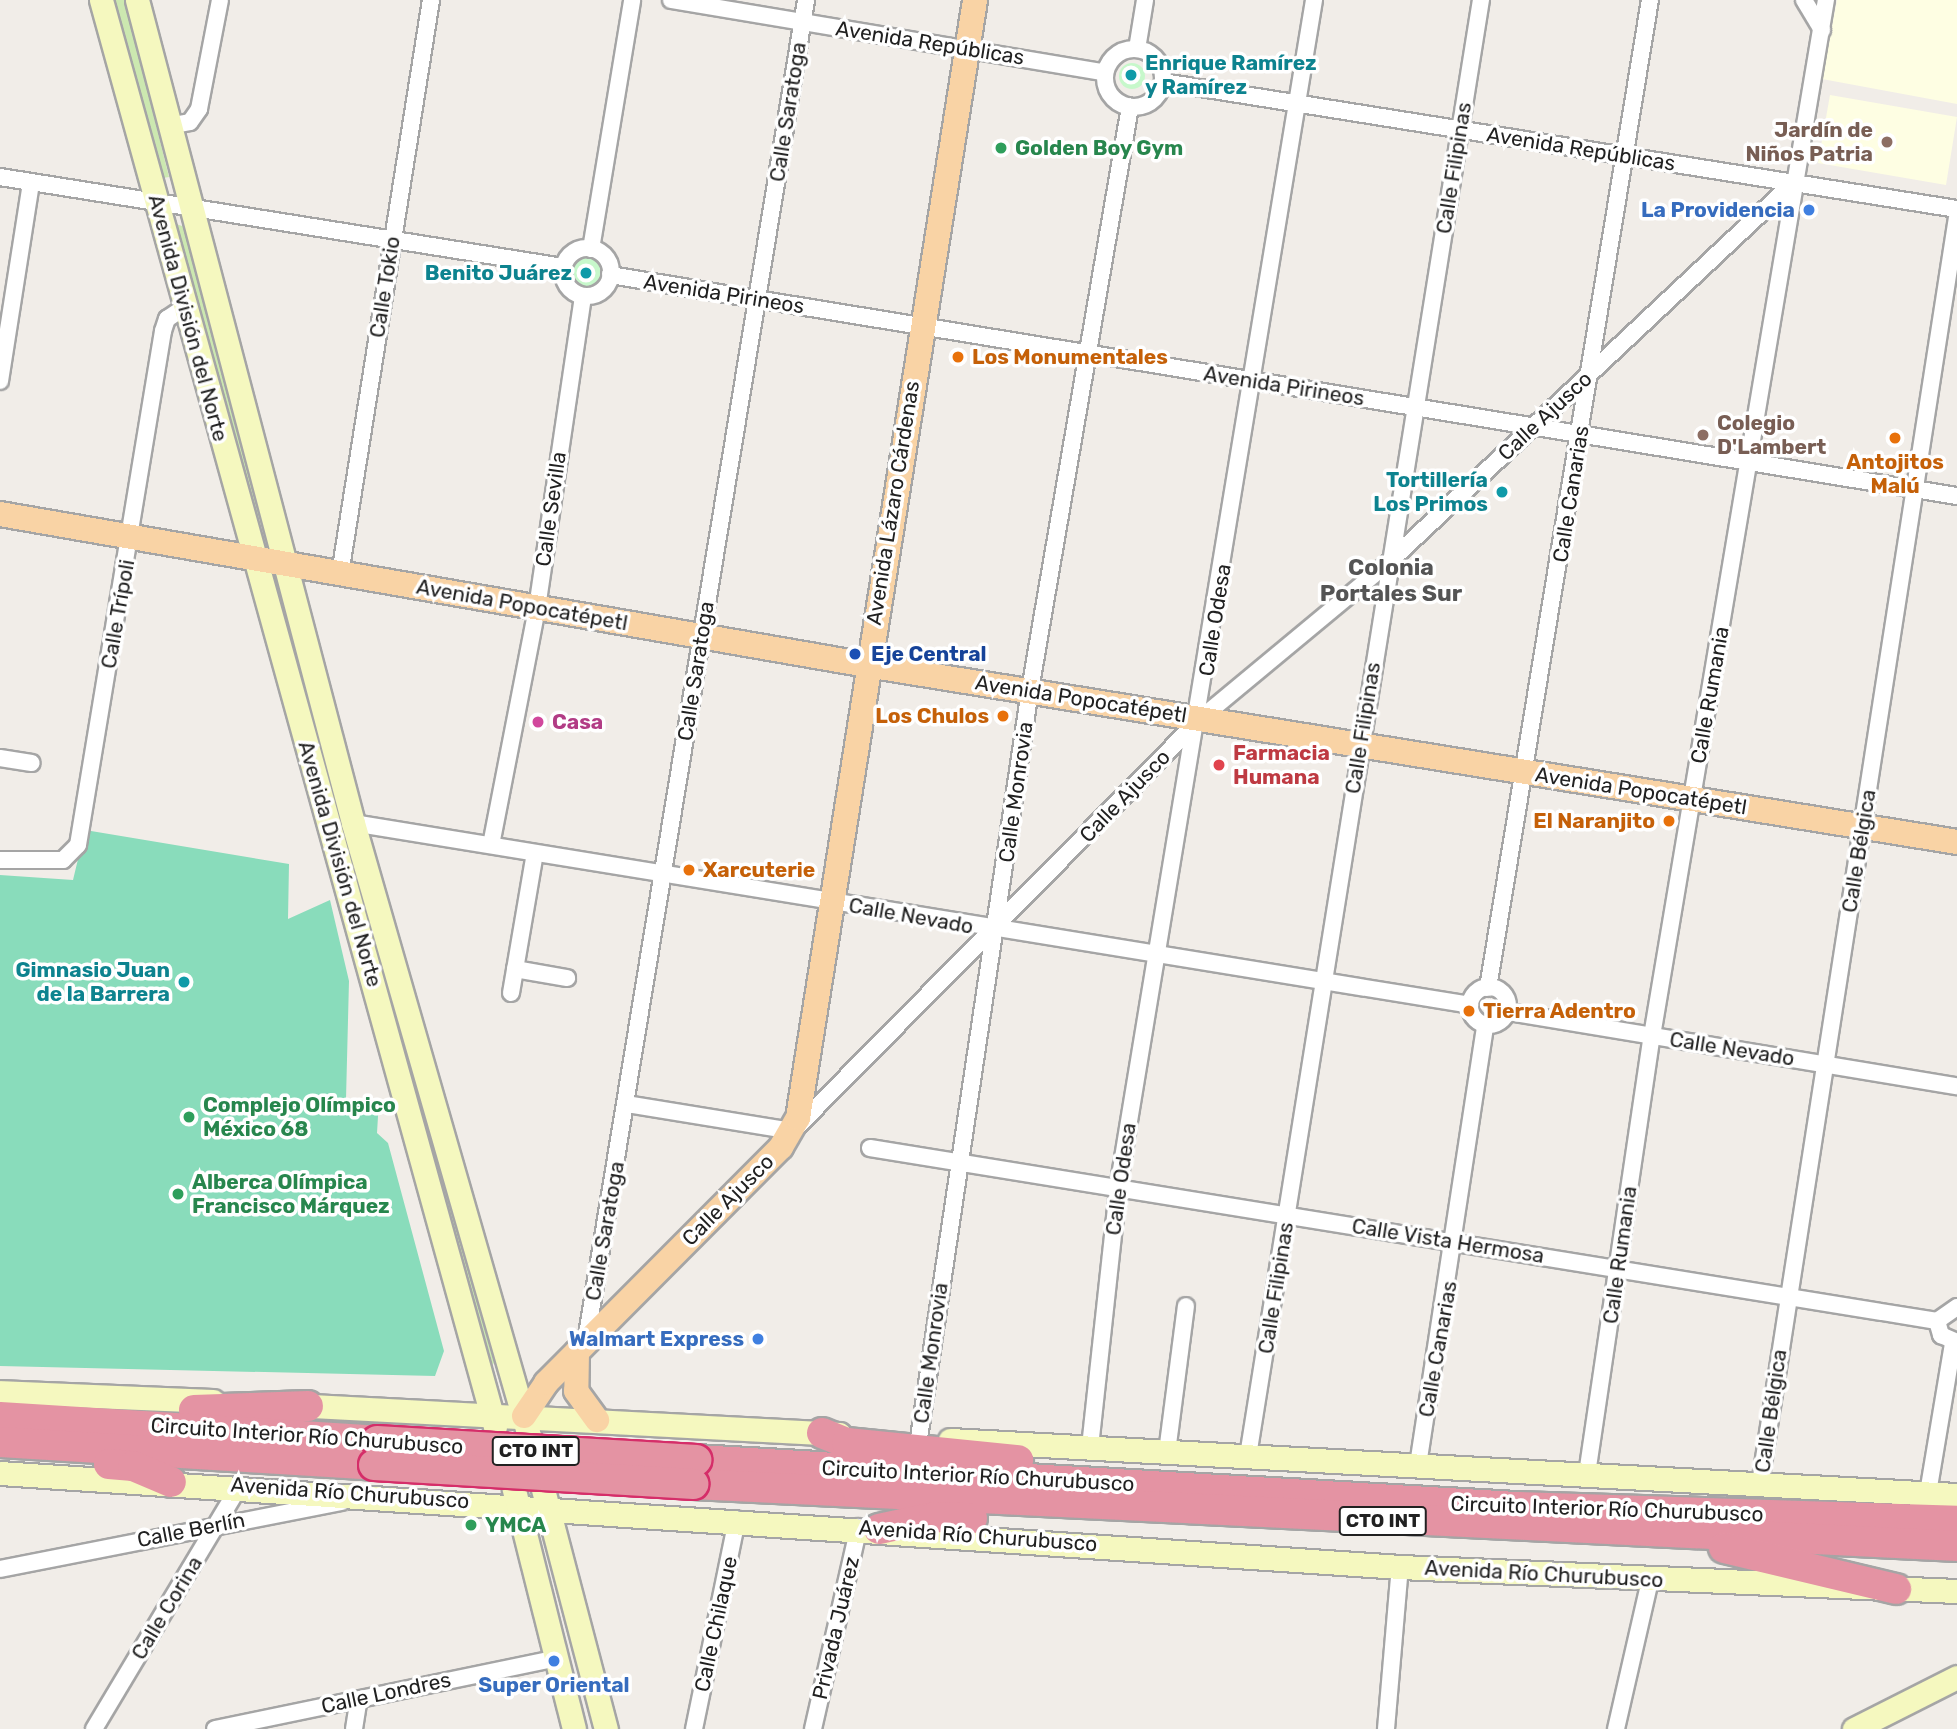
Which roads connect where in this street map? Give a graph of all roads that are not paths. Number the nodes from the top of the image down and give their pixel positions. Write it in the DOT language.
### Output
graph roads {
  1 [pos="101,0"];
  2 [pos="137,0"];
  3 [pos="220,0"];
  4 [pos="431,0"];
  5 [pos="632,0"];
  6 [pos="671,0"];
  7 [pos="806,0"];
  8 [pos="975,0"];
  9 [pos="1145,0"];
  10 [pos="1314,0"];
  11 [pos="1482,0"];
  12 [pos="1650,0"];
  13 [pos="1804,0"];
  14 [pos="1826,0"];
  15 [pos="802,23"];
  16 [pos="1822,30"];
  17 [pos="967,48"];
  18 [pos="1138,49"];
  19 [pos="1105,73"];
  20 [pos="1163,82"];
  21 [pos="1298,104"];
  22 [pos="1130,107"];
  23 [pos="169,125"];
  24 [pos="1460,130"];
  25 [pos="1625,155"];
  26 [pos="0,177"];
  27 [pos="31,182"];
  28 [pos="1793,183"];
  29 [pos="156,201"];
  30 [pos="189,206"];
  31 [pos="1957,209"];
  32 [pos="1957,218"];
  33 [pos="392,239"];
  34 [pos="591,249"];
  35 [pos="563,267"];
  36 [pos="610,275"];
  37 [pos="583,296"];
  38 [pos="757,300"];
  39 [pos="184,307"];
  40 [pos="922,327"];
  41 [pos="1086,353"];
  42 [pos="1591,373"];
  43 [pos="0,381"];
  44 [pos="1253,381"];
  45 [pos="1414,407"];
  46 [pos="1534,427"];
  47 [pos="1581,435"];
  48 [pos="1749,462"];
  49 [pos="1917,490"];
  50 [pos="1957,496"];
  51 [pos="0,514"];
  52 [pos="131,538"];
  53 [pos="254,559"];
  54 [pos="1388,563"];
  55 [pos="286,565"];
  56 [pos="340,574"];
  57 [pos="537,608"];
  58 [pos="271,617"];
  59 [pos="702,636"];
  60 [pos="867,665"];
  61 [pos="317,684"];
  62 [pos="1030,690"];
  63 [pos="1200,719"];
  64 [pos="1360,745"];
  65 [pos="0,758"];
  66 [pos="32,763"];
  67 [pos="1525,772"];
  68 [pos="1692,799"];
  69 [pos="353,823"];
  70 [pos="1863,827"];
  71 [pos="1957,842"];
  72 [pos="491,845"];
  73 [pos="536,853"];
  74 [pos="0,860"];
  75 [pos="663,874"];
  76 [pos="829,902"];
  77 [pos="995,930"];
  78 [pos="1156,952"];
  79 [pos="515,969"];
  80 [pos="567,978"];
  81 [pos="1323,980"];
  82 [pos="1488,988"];
  83 [pos="511,993"];
  84 [pos="1470,1005"];
  85 [pos="1508,1012"];
  86 [pos="1485,1025"];
  87 [pos="1652,1036"];
  88 [pos="1825,1065"];
  89 [pos="1957,1086"];
  90 [pos="626,1104"];
  91 [pos="793,1131"];
  92 [pos="870,1147"];
  93 [pos="958,1161"];
  94 [pos="1118,1188"];
  95 [pos="1287,1215"];
  96 [pos="1456,1241"];
  97 [pos="1619,1269"];
  98 [pos="1788,1296"];
  99 [pos="1186,1306"];
  100 [pos="1957,1307"];
  101 [pos="1937,1321"];
  102 [pos="1955,1342"];
  103 [pos="581,1348"];
  104 [pos="0,1392"];
  105 [pos="309,1406"];
  106 [pos="416,1411"];
  107 [pos="453,1413"];
  108 [pos="492,1415"];
  109 [pos="524,1416"];
  110 [pos="0,1418"];
  111 [pos="38,1420"];
  112 [pos="591,1420"];
  113 [pos="822,1433"];
  114 [pos="434,1438"];
  115 [pos="919,1438"];
  116 [pos="0,1442"];
  117 [pos="1090,1447"];
  118 [pos="1167,1452"];
  119 [pos="375,1453"];
  120 [pos="1248,1456"];
  121 [pos="0,1458"];
  122 [pos="1418,1465"];
  123 [pos="694,1472"];
  124 [pos="0,1473"];
  125 [pos="1587,1474"];
  126 [pos="434,1478"];
  127 [pos="171,1482"];
  128 [pos="1760,1484"];
  129 [pos="239,1486"];
  130 [pos="1222,1489"];
  131 [pos="1928,1493"];
  132 [pos="382,1495"];
  133 [pos="1957,1495"];
  134 [pos="419,1497"];
  135 [pos="443,1499"];
  136 [pos="1957,1502"];
  137 [pos="518,1504"];
  138 [pos="547,1506"];
  139 [pos="1134,1507"];
  140 [pos="595,1509"];
  141 [pos="737,1519"];
  142 [pos="1957,1521"];
  143 [pos="220,1523"];
  144 [pos="1703,1525"];
  145 [pos="869,1528"];
  146 [pos="1957,1546"];
  147 [pos="1400,1567"];
  148 [pos="0,1569"];
  149 [pos="1650,1580"];
  150 [pos="1896,1589"];
  151 [pos="1957,1591"];
  152 [pos="556,1658"];
  153 [pos="1957,1677"];
  154 [pos="359,1699"];
  155 [pos="94,1729"];
  156 [pos="215,1729"];
  157 [pos="354,1729"];
  158 [pos="574,1729"];
  159 [pos="606,1729"];
  160 [pos="694,1729"];
  161 [pos="813,1729"];
  162 [pos="1386,1729"];
  163 [pos="1616,1729"];
  164 [pos="1854,1729"];
  1 -- 29 [label="main road, Avenida División del Norte"];
  2 -- 23 [label="main road, Avenida División del Norte"];
  3 -- 23 [label="street"];
  4 -- 33 [label="street, Calle Tokio"];
  5 -- 34 [label="street"];
  6 -- 15 [label="street, Avenida Repúblicas"];
  7 -- 15 [label="street, Calle Saratoga"];
  8 -- 17 [label="main road, Avenida Lázaro Cárdenas"];
  9 -- 18 [label="street"];
  10 -- 21 [label="street, Calle Odesa"];
  11 -- 24 [label="street, Calle Filipinas"];
  12 -- 25 [label="street, Calle Canarias"];
  13 -- 16 [label="street"];
  14 -- 16 [label="street, Calle Rumania"];
  15 -- 17 [label="street, Avenida Repúblicas"];
  15 -- 38 [label="street, Calle Saratoga"];
  16 -- 28 [label="street, Calle Rumania"];
  17 -- 19 [label="street, Avenida Repúblicas"];
  17 -- 40 [label="main road, Avenida Lázaro Cárdenas"];
  18 -- 19 [label="street"];
  18 -- 20 [label="street"];
  19 -- 22 [label="street"];
  20 -- 21 [label="street, Avenida Repúblicas"];
  20 -- 22 [label="street"];
  21 -- 24 [label="street, Avenida Repúblicas"];
  21 -- 44 [label="street, Calle Odesa"];
  22 -- 41 [label="street, Calle Monrovia"];
  23 -- 30 [label="main road, Avenida División del Norte"];
  24 -- 25 [label="street, Avenida Repúblicas"];
  24 -- 45 [label="street, Calle Filipinas"];
  25 -- 28 [label="street, Avenida Repúblicas"];
  25 -- 42 [label="street, Calle Canarias"];
  26 -- 27 [label="street"];
  27 -- 29 [label="street"];
  27 -- 43 [label="street"];
  28 -- 31 [label="street, Avenida Repúblicas"];
  28 -- 42 [label="street, Calle Ajusco"];
  28 -- 48 [label="street, Calle Rumania"];
  29 -- 30 [label="street"];
  29 -- 39 [label="main road, Avenida División del Norte"];
  30 -- 33 [label="street"];
  30 -- 55 [label="main road, Avenida División del Norte"];
  32 -- 49 [label="street, Calle Bélgica"];
  33 -- 35 [label="street"];
  33 -- 56 [label="street, Calle Tokio"];
  34 -- 35 [label="street"];
  34 -- 36 [label="street"];
  35 -- 37 [label="street"];
  36 -- 37 [label="street"];
  36 -- 38 [label="street, Avenida Pirineos"];
  37 -- 57 [label="street, Calle Sevilla"];
  38 -- 40 [label="street, Avenida Pirineos"];
  38 -- 59 [label="street, Calle Saratoga"];
  39 -- 52 [label="street, Calle Trípoli"];
  39 -- 53 [label="main road, Avenida División del Norte"];
  40 -- 41 [label="street, Avenida Pirineos"];
  40 -- 60 [label="main road, Avenida Lázaro Cárdenas"];
  41 -- 44 [label="street, Avenida Pirineos"];
  41 -- 62 [label="street, Calle Monrovia"];
  42 -- 46 [label="street, Calle Ajusco"];
  42 -- 47 [label="street, Calle Canarias"];
  44 -- 45 [label="street, Avenida Pirineos"];
  44 -- 63 [label="street, Calle Odesa"];
  45 -- 46 [label="street, Avenida Pirineos"];
  45 -- 54 [label="street, Calle Filipinas"];
  46 -- 47 [label="street, Avenida Pirineos"];
  46 -- 54 [label="street, Calle Ajusco"];
  47 -- 48 [label="street, Avenida Pirineos"];
  47 -- 67 [label="street, Calle Canarias"];
  48 -- 49 [label="street, Avenida Pirineos"];
  48 -- 68 [label="street, Calle Rumania"];
  49 -- 50 [label="street, Avenida Pirineos"];
  49 -- 70 [label="street, Calle Bélgica"];
  51 -- 52 [label="main road, Avenida Popocatépetl"];
  52 -- 53 [label="main road, Avenida Popocatépetl"];
  52 -- 74 [label="street, Calle Trípoli"];
  53 -- 55 [label="main road, Avenida Popocatépetl"];
  53 -- 58 [label="main road, Avenida División del Norte"];
  54 -- 63 [label="street, Calle Ajusco"];
  54 -- 64 [label="street, Calle Filipinas"];
  55 -- 56 [label="main road, Avenida Popocatépetl"];
  55 -- 61 [label="main road, Avenida División del Norte"];
  56 -- 57 [label="main road, Avenida Popocatépetl"];
  57 -- 59 [label="main road, Avenida Popocatépetl"];
  57 -- 72 [label="street, Calle Sevilla"];
  58 -- 61 [label="main road"];
  58 -- 108 [label="main road, Avenida División del Norte"];
  59 -- 60 [label="main road, Avenida Popocatépetl"];
  59 -- 75 [label="street, Calle Saratoga"];
  60 -- 62 [label="main road, Avenida Popocatépetl"];
  60 -- 76 [label="main road, Avenida Lázaro Cárdenas"];
  61 -- 69 [label="main road, Avenida División del Norte"];
  62 -- 63 [label="main road, Avenida Popocatépetl"];
  62 -- 77 [label="street, Calle Monrovia"];
  63 -- 64 [label="main road, Avenida Popocatépetl"];
  63 -- 77 [label="street, Calle Ajusco"];
  63 -- 78 [label="street, Calle Odesa"];
  64 -- 67 [label="main road, Avenida Popocatépetl"];
  64 -- 81 [label="street, Calle Filipinas"];
  65 -- 66 [label="street"];
  67 -- 68 [label="main road, Avenida Popocatépetl"];
  67 -- 82 [label="street, Calle Canarias"];
  68 -- 70 [label="main road, Avenida Popocatépetl"];
  68 -- 87 [label="street, Calle Rumania"];
  69 -- 72 [label="street, Calle Nevado"];
  69 -- 109 [label="main road, Avenida División del Norte"];
  70 -- 71 [label="main road, Avenida Popocatépetl"];
  70 -- 88 [label="street, Calle Bélgica"];
  72 -- 73 [label="street, Calle Nevado"];
  73 -- 75 [label="street, Calle Nevado"];
  73 -- 79 [label="street"];
  75 -- 76 [label="street, Calle Nevado"];
  75 -- 90 [label="street, Calle Saratoga"];
  76 -- 77 [label="street, Calle Nevado"];
  76 -- 91 [label="main road, Avenida Lázaro Cárdenas"];
  77 -- 78 [label="street, Calle Nevado"];
  77 -- 91 [label="street, Calle Ajusco"];
  77 -- 93 [label="street, Calle Monrovia"];
  78 -- 81 [label="street, Calle Nevado"];
  78 -- 94 [label="street, Calle Odesa"];
  79 -- 80 [label="street"];
  79 -- 83 [label="street"];
  81 -- 84 [label="street, Calle Nevado"];
  81 -- 95 [label="street, Calle Filipinas"];
  82 -- 84 [label="street"];
  82 -- 85 [label="street"];
  84 -- 86 [label="street"];
  85 -- 86 [label="street"];
  85 -- 87 [label="street, Calle Nevado"];
  86 -- 96 [label="street, Calle Canarias"];
  87 -- 88 [label="street, Calle Nevado"];
  87 -- 97 [label="street, Calle Rumania"];
  88 -- 89 [label="street, Calle Nevado"];
  88 -- 98 [label="street, Calle Bélgica"];
  90 -- 91 [label="street"];
  90 -- 103 [label="street, Calle Saratoga"];
  91 -- 103 [label="main road, Calle Ajusco"];
  92 -- 93 [label="street, Calle Vista Hermosa"];
  93 -- 94 [label="street, Calle Vista Hermosa"];
  93 -- 115 [label="street, Calle Monrovia"];
  94 -- 95 [label="street, Calle Vista Hermosa"];
  94 -- 117 [label="street, Calle Odesa"];
  95 -- 96 [label="street, Calle Vista Hermosa"];
  95 -- 120 [label="street, Calle Filipinas"];
  96 -- 97 [label="street, Calle Vista Hermosa"];
  96 -- 122 [label="street, Calle Canarias"];
  97 -- 98 [label="street, Calle Vista Hermosa"];
  97 -- 125 [label="street, Calle Rumania"];
  98 -- 101 [label="street, Calle Vista Hermosa"];
  98 -- 128 [label="street, Calle Bélgica"];
  99 -- 118 [label="street"];
  100 -- 101 [label="street"];
  101 -- 102 [label="street"];
  102 -- 131 [label="street"];
  103 -- 109 [label="main road, Calle Ajusco"];
  103 -- 112 [label="main road"];
  104 -- 105 [label="main road, CTO INT"];
  105 -- 106 [label="main road, CTO INT"];
  105 -- 111 [label="highway"];
  106 -- 107 [label="main road, CTO INT"];
  106 -- 114 [label="main road"];
  107 -- 108 [label="main road, CTO INT"];
  107 -- 114 [label="main road"];
  108 -- 109 [label="main road, CTO INT"];
  108 -- 137 [label="main road, Avenida División del Norte"];
  109 -- 112 [label="main road, CTO INT"];
  109 -- 138 [label="main road, Avenida División del Norte"];
  110 -- 111 [label="highway, Circuito Interior Río Churubusco / CTO INT"];
  111 -- 119 [label="highway, Circuito Interior Río Churubusco / CTO INT"];
  112 -- 113 [label="main road, CTO INT"];
  112 -- 140 [label="main road"];
  113 -- 115 [label="main road, CTO INT"];
  113 -- 130 [label="highway"];
  114 -- 126 [label="main road"];
  115 -- 117 [label="main road, CTO INT"];
  116 -- 119 [label="highway, Circuito Interior Río Churubusco / CTO INT"];
  117 -- 118 [label="main road, CTO INT"];
  118 -- 120 [label="main road, CTO INT"];
  119 -- 123 [label="highway, Circuito Interior Río Churubusco / CTO INT, bridge"];
  120 -- 122 [label="main road, CTO INT"];
  121 -- 127 [label="highway"];
  122 -- 125 [label="main road, CTO INT"];
  123 -- 130 [label="highway, Circuito Interior Río Churubusco / CTO INT"];
  123 -- 139 [label="highway, Circuito Interior Río Churubusco / CTO INT"];
  124 -- 127 [label="main road, Avenida Río Churubusco / CTO INT"];
  125 -- 128 [label="main road, CTO INT"];
  126 -- 134 [label="main road"];
  126 -- 135 [label="main road"];
  127 -- 129 [label="main road, Avenida Río Churubusco / CTO INT"];
  128 -- 131 [label="main road, CTO INT"];
  129 -- 132 [label="main road, Avenida Río Churubusco / CTO INT"];
  129 -- 143 [label="street, Calle Corina"];
  130 -- 144 [label="highway, Circuito Interior Río Churubusco / CTO INT"];
  131 -- 133 [label="main road, CTO INT"];
  132 -- 134 [label="main road, Avenida Río Churubusco / CTO INT"];
  132 -- 143 [label="street, Calle Berlín"];
  134 -- 135 [label="main road, Avenida Río Churubusco / CTO INT"];
  135 -- 137 [label="main road, Avenida Río Churubusco / CTO INT"];
  136 -- 144 [label="highway"];
  137 -- 138 [label="main road, Avenida Río Churubusco / CTO INT"];
  137 -- 152 [label="main road, Avenida División del Norte"];
  138 -- 140 [label="main road, Avenida Río Churubusco / CTO INT"];
  138 -- 159 [label="main road, Avenida División del Norte"];
  139 -- 144 [label="highway, Circuito Interior Río Churubusco / CTO INT"];
  139 -- 145 [label="highway"];
  140 -- 141 [label="main road, Avenida Río Churubusco / CTO INT"];
  141 -- 145 [label="main road, Avenida Río Churubusco / CTO INT"];
  141 -- 160 [label="street, Calle Chilaque"];
  142 -- 144 [label="highway, Circuito Interior Río Churubusco / CTO INT"];
  143 -- 148 [label="street, Calle Berlín"];
  143 -- 155 [label="street, Calle Corina"];
  144 -- 146 [label="highway, Circuito Interior Río Churubusco / CTO INT"];
  144 -- 150 [label="highway"];
  145 -- 147 [label="main road, Avenida Río Churubusco / CTO INT"];
  145 -- 161 [label="street, Privada Juárez"];
  147 -- 149 [label="main road, Avenida Río Churubusco / CTO INT"];
  147 -- 162 [label="street"];
  149 -- 150 [label="main road, Avenida Río Churubusco / CTO INT"];
  149 -- 163 [label="street"];
  150 -- 151 [label="main road, Avenida Río Churubusco / CTO INT"];
  152 -- 154 [label="street, Calle Londres"];
  152 -- 158 [label="main road, Avenida División del Norte"];
  153 -- 164 [label="main road"];
  154 -- 156 [label="street, Calle Londres"];
  154 -- 157 [label="street"];
}
